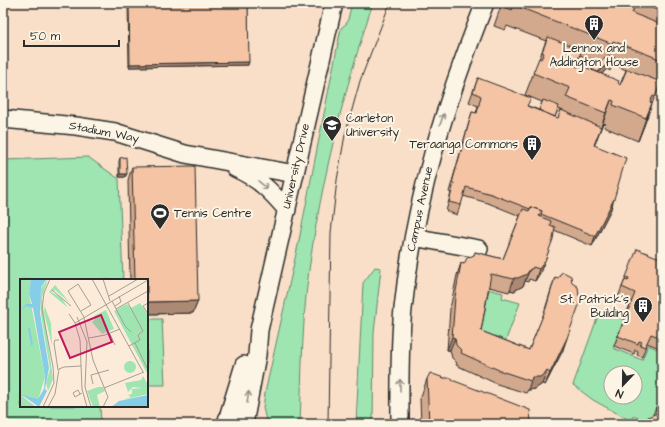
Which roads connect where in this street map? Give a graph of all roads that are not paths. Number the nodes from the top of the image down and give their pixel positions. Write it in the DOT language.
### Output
graph roads {
  1 [pos="334,3"];
  2 [pos="485,3"];
  3 [pos="3,119"];
  4 [pos="203,157"];
  5 [pos="295,174"];
  6 [pos="287,210"];
  7 [pos="415,235"];
  8 [pos="479,249"];
  9 [pos="259,330"];
  10 [pos="226,424"];
  11 [pos="244,424"];
  12 [pos="400,424"];
  1 -- 5 [label="street, University Drive"];
  7 -- 2 [label="street, Campus Avenue, one-way"];
  3 -- 4 [label="street, Stadium Way"];
  4 -- 5 [label="street, Stadium Way"];
  4 -- 6 [label="street, Stadium Way, one-way"];
  5 -- 6 [label="street, University Drive"];
  6 -- 9 [label="street, University Drive"];
  7 -- 8 [label="street"];
  12 -- 7 [label="street, Campus Avenue, one-way"];
  9 -- 10 [label="street, University Drive"];
  11 -- 9 [label="street, University Drive, one-way"];
}
